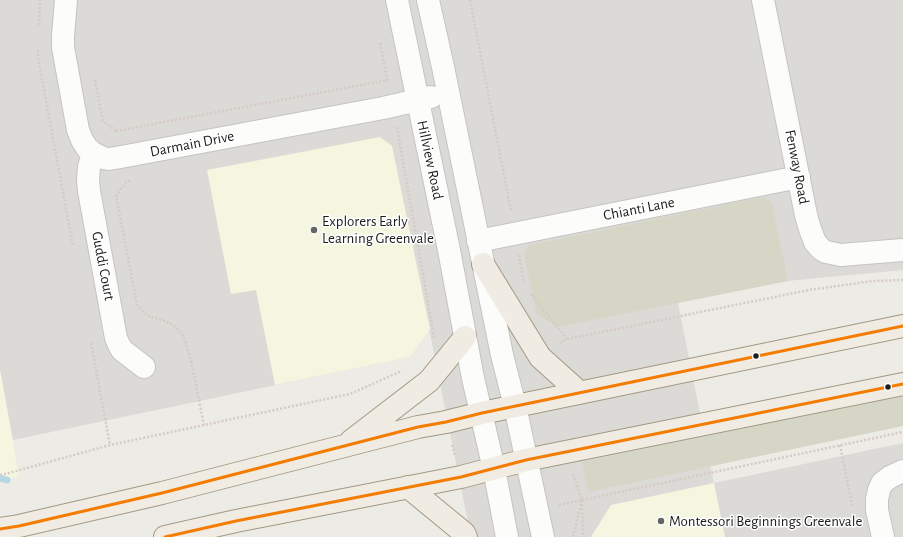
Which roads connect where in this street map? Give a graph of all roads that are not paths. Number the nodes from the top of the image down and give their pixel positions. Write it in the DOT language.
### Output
graph roads {
  1 [pos="66,0"];
  2 [pos="397,0"];
  3 [pos="428,0"];
  4 [pos="763,0"];
  5 [pos="448,94"];
  6 [pos="418,100"];
  7 [pos="93,154"];
  8 [pos="799,177"];
  9 [pos="478,241"];
  10 [pos="903,250"];
  11 [pos="483,264"];
  12 [pos="903,326"];
  13 [pos="466,337"];
  14 [pos="144,368"];
  15 [pos="903,384"];
  16 [pos="580,393"];
  17 [pos="515,406"];
  18 [pos="482,413"];
  19 [pos="344,446"];
  20 [pos="526,460"];
  21 [pos="494,469"];
  22 [pos="903,471"];
  23 [pos="408,488"];
  24 [pos="0,529"];
  25 [pos="165,537"];
  26 [pos="466,537"];
  27 [pos="508,537"];
  28 [pos="543,537"];
  29 [pos="883,537"];
  1 -- 7 [label="street"];
  2 -- 6 [label="street, Hillview Road"];
  3 -- 5 [label="street, Hillview Road"];
  4 -- 8 [label="street, Fenway Road"];
  5 -- 6 [label="street, Darmain Drive"];
  5 -- 9 [label="street, Hillview Road"];
  6 -- 7 [label="street, Darmain Drive"];
  6 -- 13 [label="street, Hillview Road"];
  7 -- 14 [label="street, Guddi Court"];
  8 -- 9 [label="street, Chianti Lane"];
  8 -- 10 [label="street, Fenway Road"];
  9 -- 11 [label="street, Hillview Road"];
  11 -- 16 [label="main road"];
  11 -- 17 [label="street, Hillview Road"];
  12 -- 16 [label="main road"];
  13 -- 18 [label="street, Hillview Road"];
  13 -- 19 [label="main road"];
  15 -- 20 [label="main road"];
  16 -- 17 [label="main road"];
  17 -- 18 [label="main road"];
  17 -- 20 [label="street, Hillview Road"];
  18 -- 19 [label="main road"];
  18 -- 21 [label="street, Hillview Road"];
  19 -- 24 [label="main road"];
  20 -- 21 [label="main road"];
  20 -- 28 [label="street, Hillview Road"];
  21 -- 23 [label="main road"];
  21 -- 27 [label="street, Hillview Road"];
  22 -- 29 [label="street"];
  23 -- 25 [label="main road"];
  23 -- 26 [label="main road"];
}
